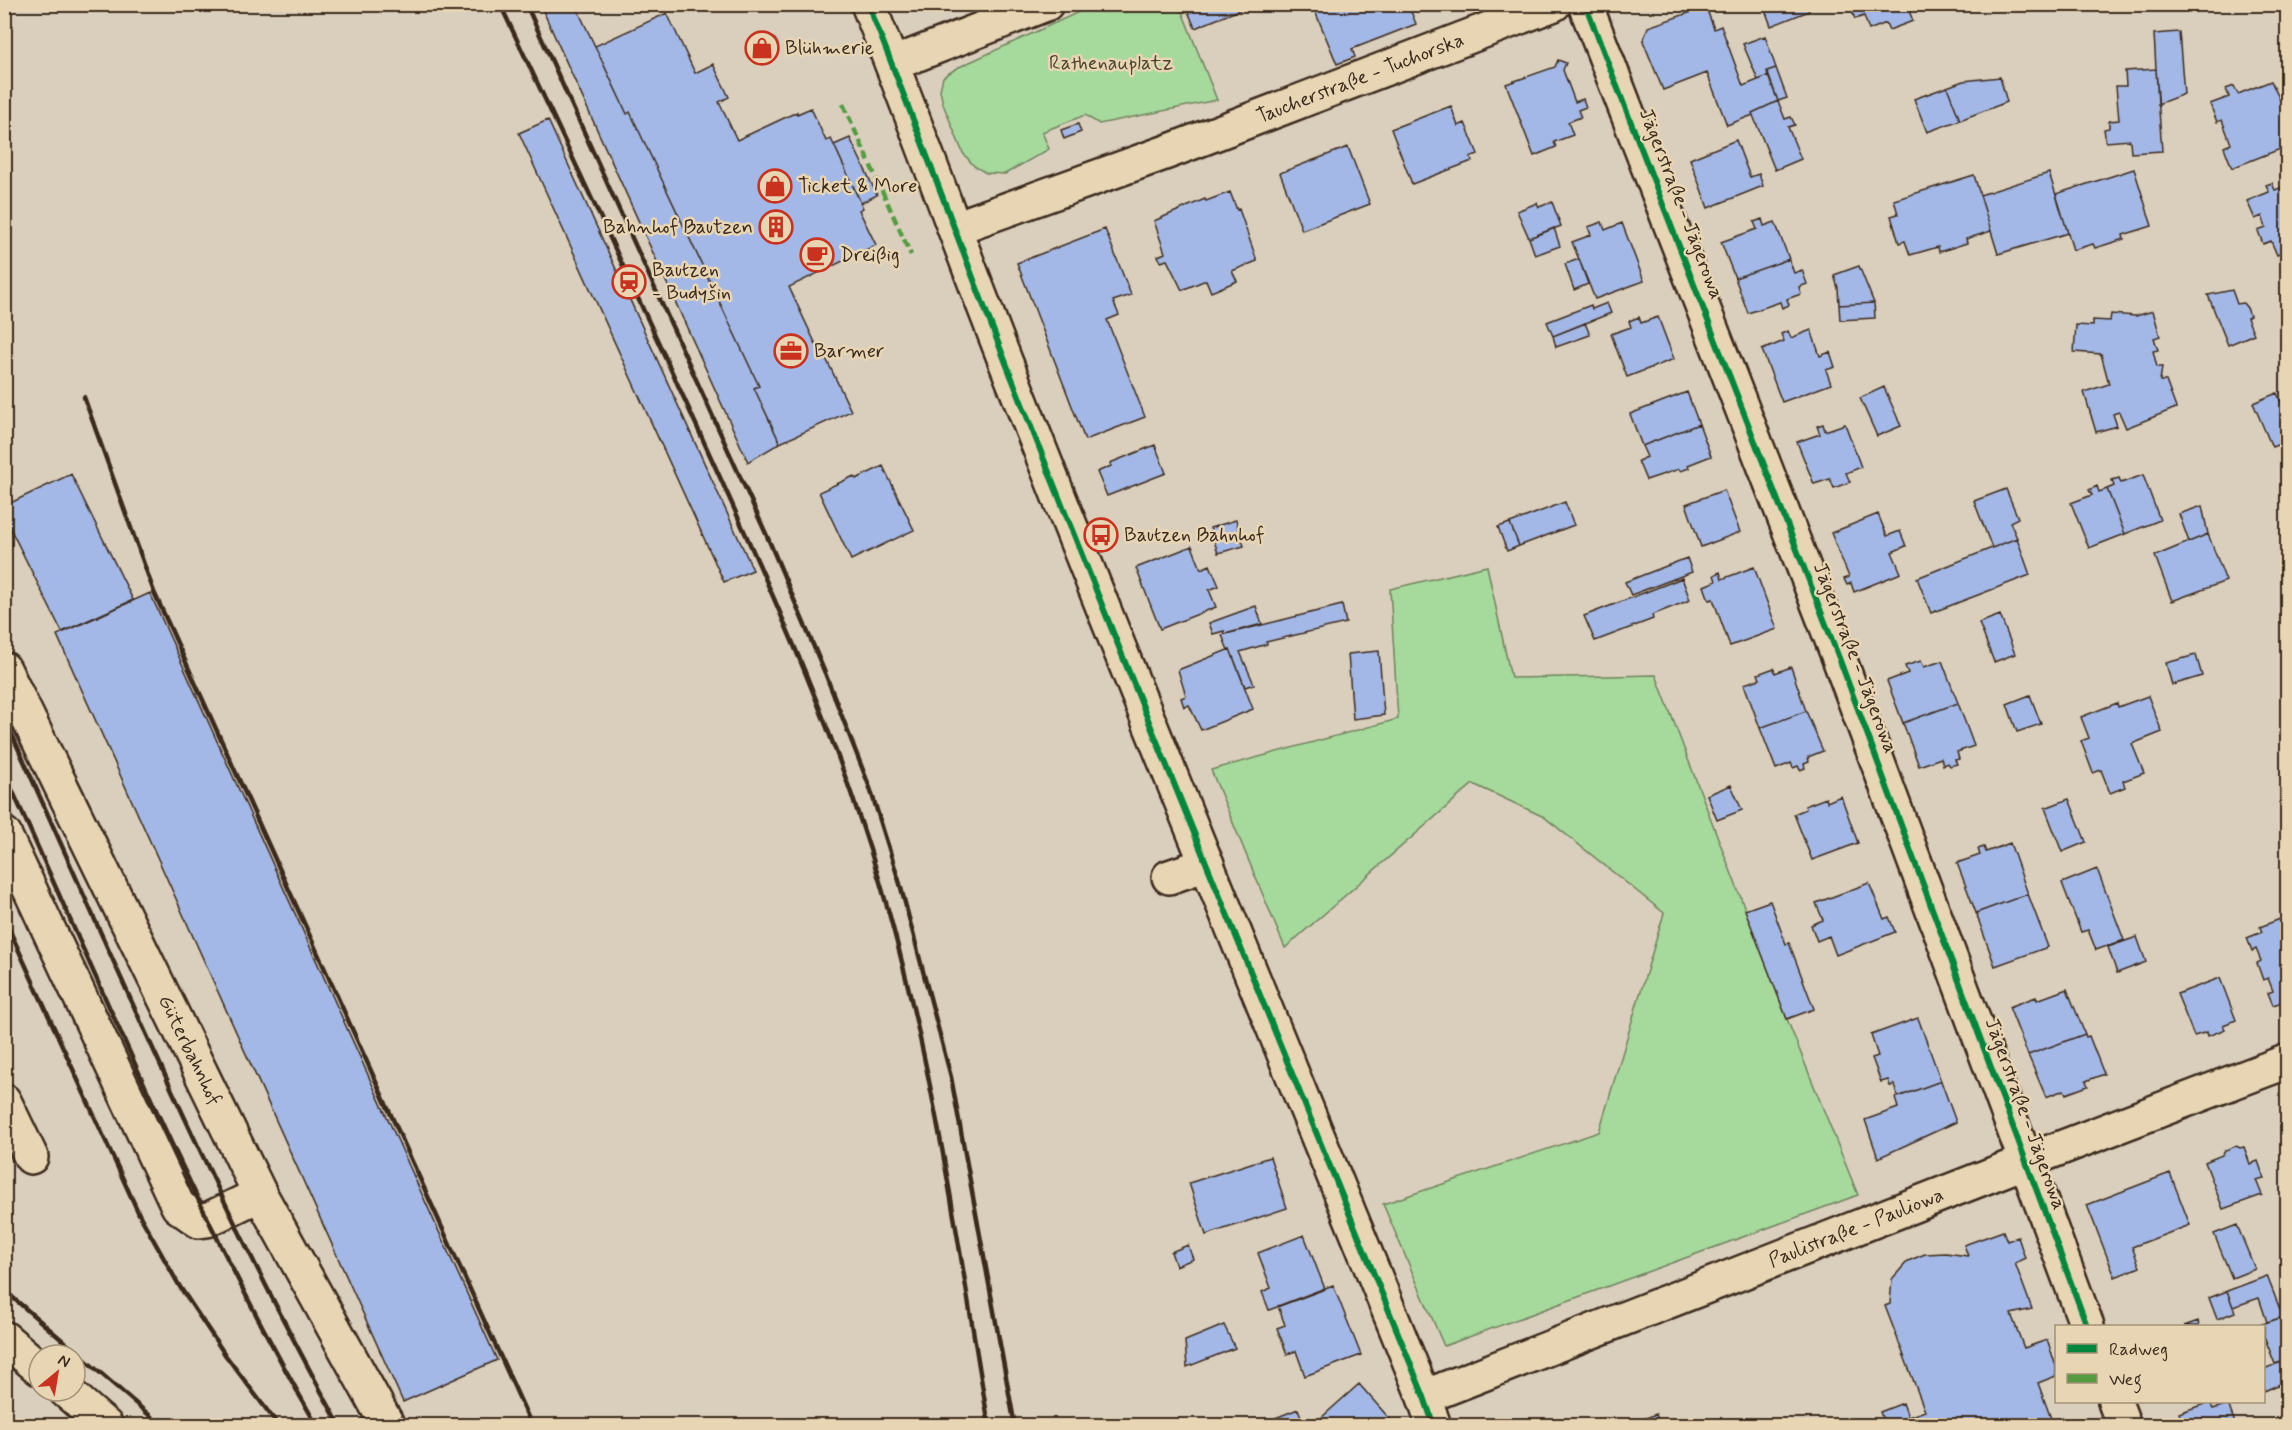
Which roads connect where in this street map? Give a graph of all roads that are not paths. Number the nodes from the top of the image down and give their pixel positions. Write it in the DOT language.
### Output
graph roads {
  1 [pos="868,4"];
  2 [pos="1046,4"];
  3 [pos="1554,4"];
  4 [pos="1585,4"];
  5 [pos="892,64"];
  6 [pos="956,228"];
  7 [pos="4,669"];
  8 [pos="4,834"];
  9 [pos="1207,864"];
  10 [pos="1169,877"];
  11 [pos="2288,1061"];
  12 [pos="4,1101"];
  13 [pos="31,1157"];
  14 [pos="2024,1162"];
  15 [pos="260,1194"];
  16 [pos="2087,1325"];
  17 [pos="4,1338"];
  18 [pos="27,1358"];
  19 [pos="80,1403"];
  20 [pos="2116,1403"];
  21 [pos="1429,1411"];
  22 [pos="106,1425"];
  23 [pos="388,1425"];
  24 [pos="2124,1425"];
  1 -- 5 [label="street"];
  2 -- 5 [label="street"];
  3 -- 6 [label="street, Taucherstraße - Tuchorska"];
  4 -- 14 [label="street, Jägerstraße - Jägerowa"];
  5 -- 6 [label="street"];
  6 -- 9 [label="street"];
  7 -- 15 [label="street, Güterbahnhof"];
  8 -- 15 [label="street"];
  9 -- 10 [label="street"];
  9 -- 21 [label="street"];
  11 -- 14 [label="street, Paulistraße - Pauliowa"];
  12 -- 13 [label="street"];
  14 -- 16 [label="street, Jägerstraße - Jägerowa"];
  14 -- 21 [label="street, Paulistraße - Pauliowa"];
  15 -- 23 [label="street, Güterbahnhof"];
  17 -- 18 [label="street"];
  19 -- 22 [label="street"];
  20 -- 24 [label="street"];
}
